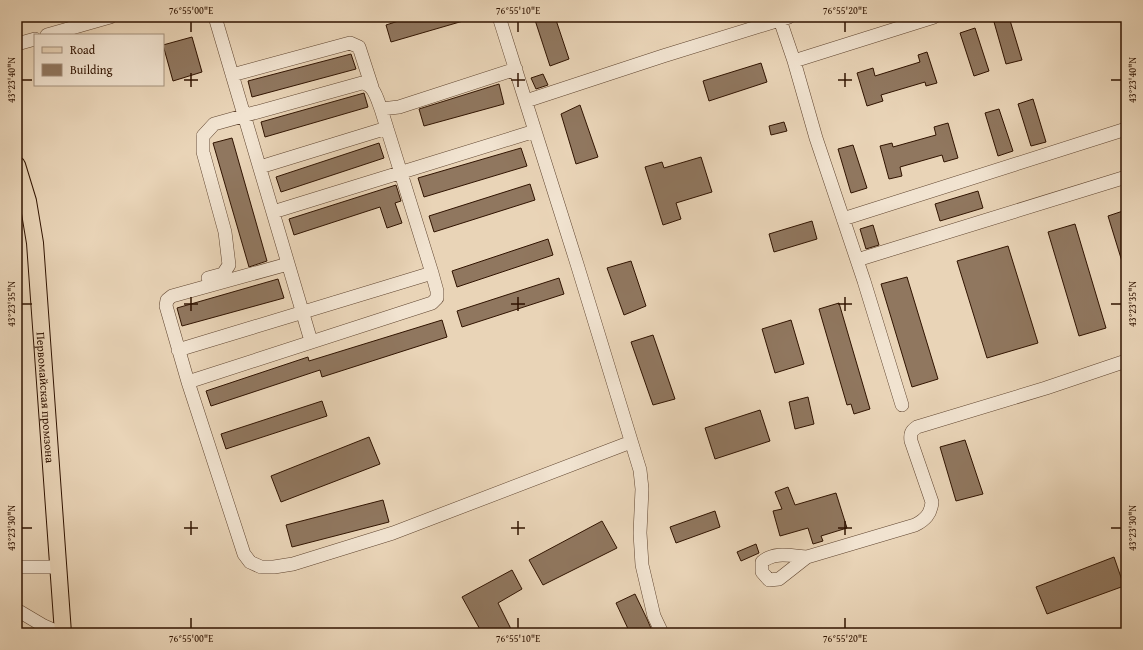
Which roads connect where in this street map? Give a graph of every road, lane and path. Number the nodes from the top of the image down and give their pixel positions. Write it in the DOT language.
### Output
graph roads {
  1 [pos="110,17"];
  2 [pos="215,17"];
  3 [pos="499,17"];
  4 [pos="934,17"];
  5 [pos="782,18"];
  6 [pos="51,34"];
  7 [pos="34,39"];
  8 [pos="17,44"];
  9 [pos="794,62"];
  10 [pos="516,69"];
  11 [pos="232,75"];
  12 [pos="372,87"];
  13 [pos="526,101"];
  14 [pos="381,109"];
  15 [pos="245,116"];
  16 [pos="387,128"];
  17 [pos="1126,129"];
  18 [pos="535,131"];
  19 [pos="17,165"];
  20 [pos="260,168"];
  21 [pos="401,173"];
  22 [pos="1126,177"];
  23 [pos="273,212"];
  24 [pos="843,219"];
  25 [pos="857,260"];
  26 [pos="288,264"];
  27 [pos="432,273"];
  28 [pos="187,284"];
  29 [pos="303,313"];
  30 [pos="311,341"];
  31 [pos="178,350"];
  32 [pos="1126,361"];
  33 [pos="188,382"];
  34 [pos="902,406"];
  35 [pos="631,442"];
  36 [pos="806,557"];
  37 [pos="17,567"];
  38 [pos="58,567"];
  39 [pos="17,610"];
  40 [pos="60,633"];
  41 [pos="63,633"];
  42 [pos="662,633"];
  1 -- 6 [label="street"];
  2 -- 11 [label="street"];
  3 -- 10 [label="street"];
  4 -- 9 [label="street"];
  5 -- 9 [label="street"];
  5 -- 13 [label="street"];
  7 -- 8 [label="street"];
  9 -- 24 [label="street"];
  10 -- 13 [label="street"];
  10 -- 14 [label="street"];
  11 -- 12 [label="street"];
  11 -- 15 [label="street"];
  12 -- 14 [label="street"];
  12 -- 15 [label="street"];
  13 -- 18 [label="street"];
  14 -- 16 [label="street"];
  15 -- 20 [label="street"];
  15 -- 28 [label="street"];
  16 -- 20 [label="street"];
  16 -- 21 [label="street"];
  17 -- 24 [label="street"];
  18 -- 21 [label="street"];
  18 -- 35 [label="street"];
  19 -- 38 [label="main road, Первомайская промзона"];
  20 -- 23 [label="street"];
  21 -- 23 [label="street"];
  21 -- 27 [label="street"];
  22 -- 25 [label="street"];
  23 -- 26 [label="street"];
  24 -- 25 [label="street"];
  25 -- 34 [label="street"];
  26 -- 29 [label="street"];
  26 -- 31 [label="street"];
  27 -- 29 [label="street"];
  27 -- 30 [label="street"];
  29 -- 30 [label="street"];
  29 -- 31 [label="street"];
  30 -- 33 [label="street"];
  31 -- 33 [label="street"];
  32 -- 36 [label="street"];
  33 -- 35 [label="street"];
  35 -- 42 [label="street"];
  37 -- 38 [label="street"];
  38 -- 41 [label="main road, Первомайская промзона"];
  39 -- 40 [label="street"];
}
